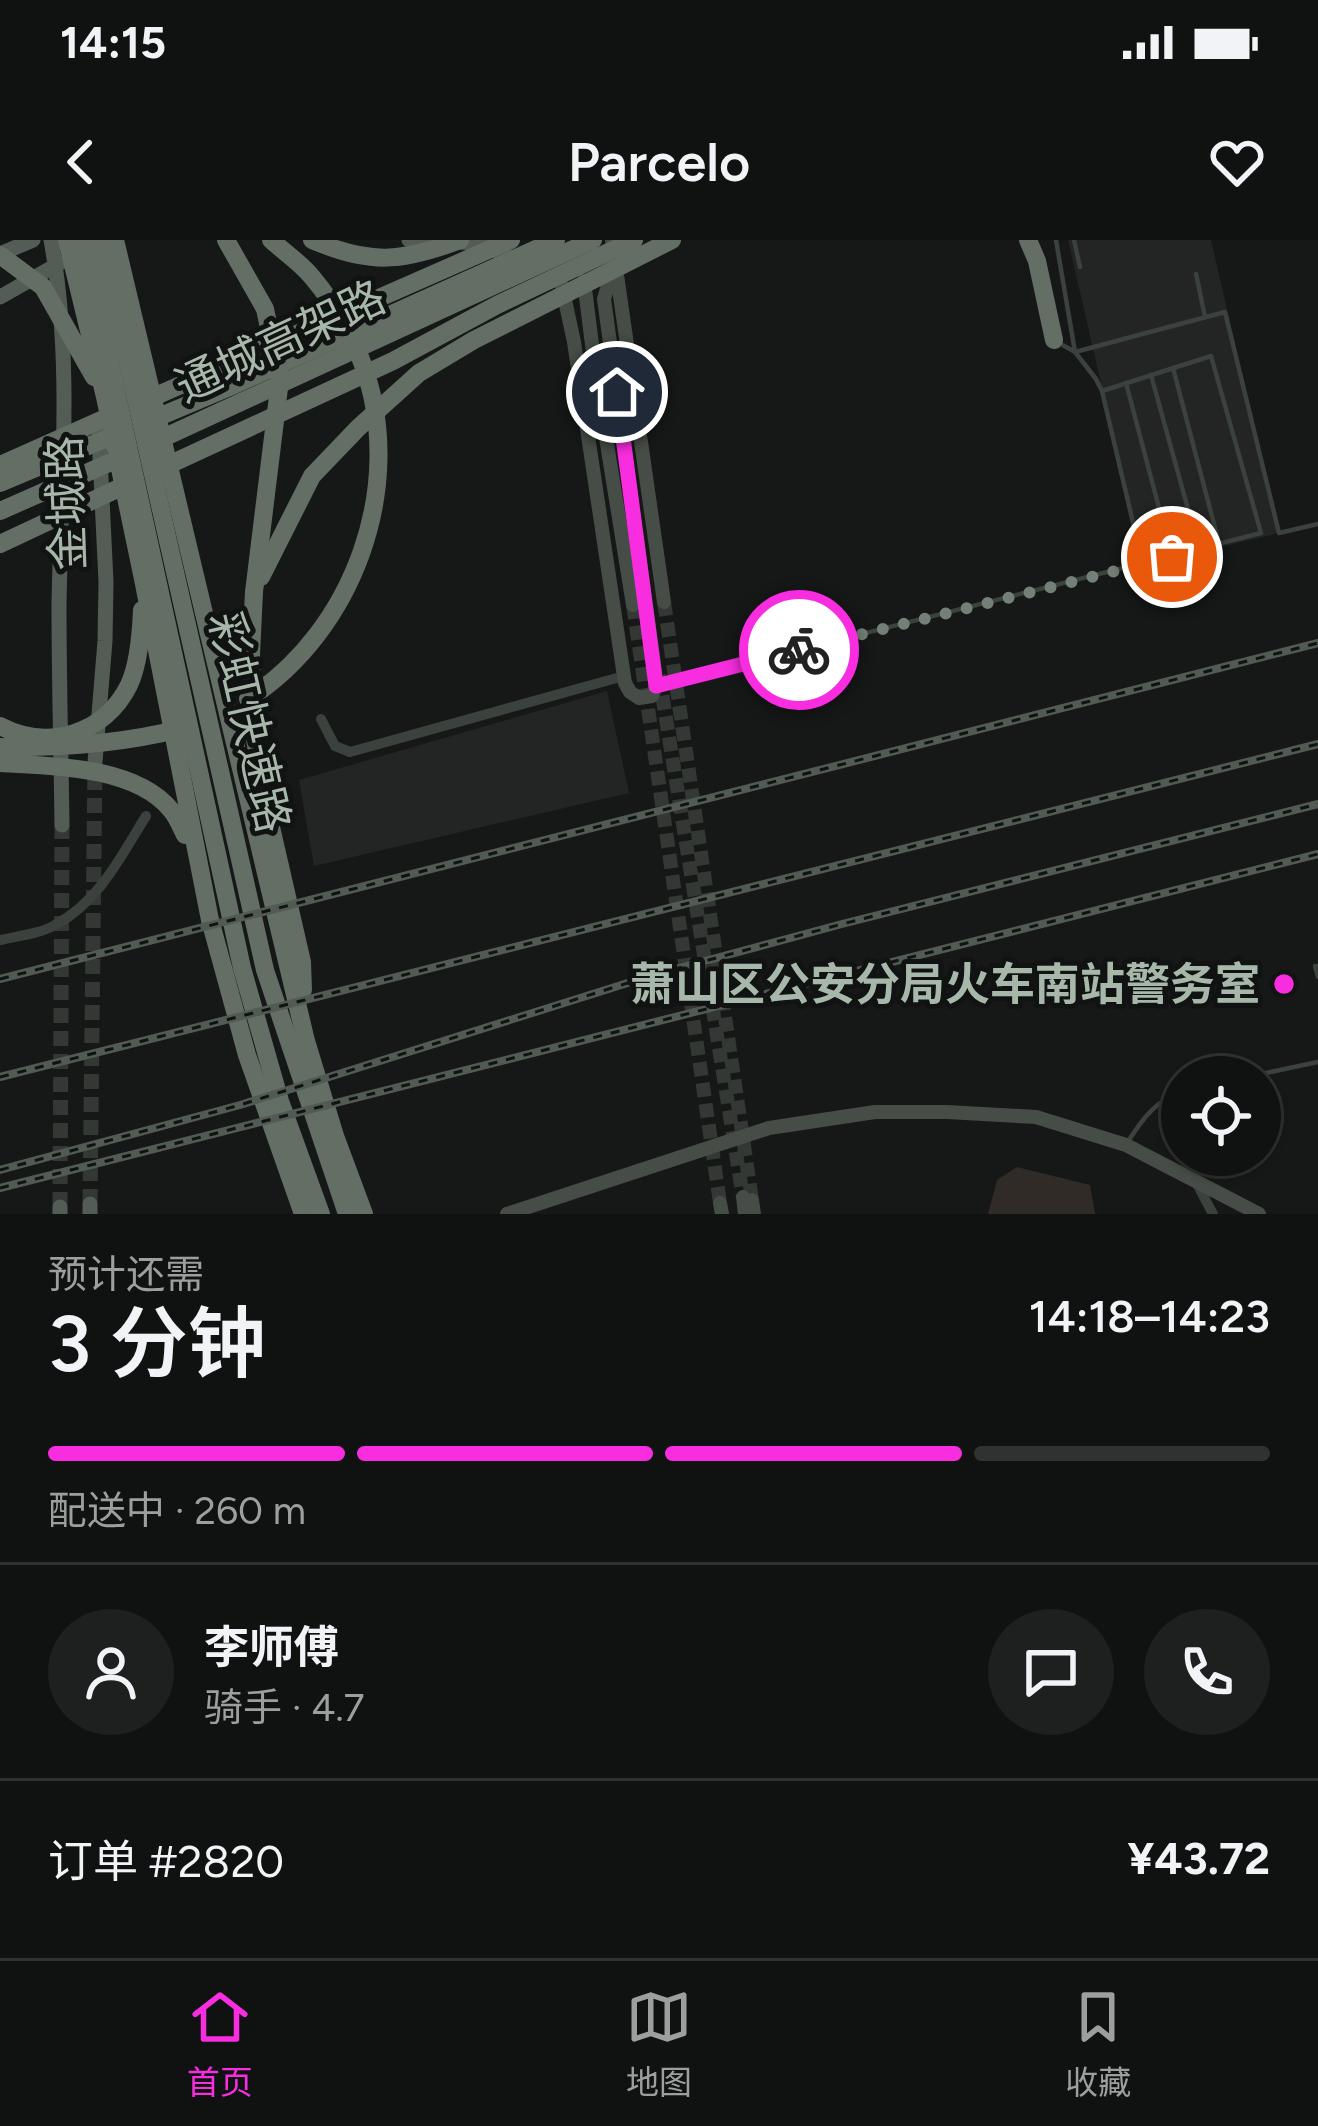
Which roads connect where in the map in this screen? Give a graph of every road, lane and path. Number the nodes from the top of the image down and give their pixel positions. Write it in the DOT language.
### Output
graph roads {
  1 [pos="34,240"];
  2 [pos="51,240"];
  3 [pos="67,240"];
  4 [pos="226,240"];
  5 [pos="271,240"];
  6 [pos="312,240"];
  7 [pos="409,240"];
  8 [pos="460,240"];
  9 [pos="511,240"];
  10 [pos="555,240"];
  11 [pos="579,240"];
  12 [pos="593,240"];
  13 [pos="612,240"];
  14 [pos="634,240"];
  15 [pos="659,240"];
  16 [pos="672,240"];
  17 [pos="1028,240"];
  18 [pos="1056,240"];
  19 [pos="1074,240"];
  20 [pos="101,241"];
  21 [pos="0,255"];
  22 [pos="615,261"];
  23 [pos="55,266"];
  24 [pos="1081,267"];
  25 [pos="1196,274"];
  26 [pos="536,286"];
  27 [pos="572,286"];
  28 [pos="0,297"];
  29 [pos="1204,317"];
  30 [pos="474,340"];
  31 [pos="1054,340"];
  32 [pos="574,342"];
  33 [pos="1075,352"];
  34 [pos="1173,368"];
  35 [pos="1151,375"];
  36 [pos="1126,383"];
  37 [pos="1102,391"];
  38 [pos="105,397"];
  39 [pos="0,461"];
  40 [pos="0,482"];
  41 [pos="0,511"];
  42 [pos="1318,524"];
  43 [pos="0,544"];
  44 [pos="1220,544"];
  45 [pos="1199,550"];
  46 [pos="1172,557"];
  47 [pos="1143,565"];
  48 [pos="143,578"];
  49 [pos="254,592"];
  50 [pos="664,602"];
  51 [pos="632,604"];
  52 [pos="624,676"];
  53 [pos="656,686"];
  54 [pos="321,718"];
  55 [pos="0,726"];
  56 [pos="0,747"];
  57 [pos="95,762"];
  58 [pos="0,763"];
  59 [pos="146,815"];
  60 [pos="62,825"];
  61 [pos="197,857"];
  62 [pos="0,940"];
  63 [pos="1317,966"];
  64 [pos="1318,977"];
  65 [pos="306,1041"];
  66 [pos="1318,1062"];
  67 [pos="1281,1070"];
  68 [pos="1161,1102"];
  69 [pos="1126,1144"];
  70 [pos="1196,1182"];
  71 [pos="303,1214"];
  72 [pos="321,1214"];
  73 [pos="347,1214"];
  74 [pos="364,1214"];
  75 [pos="507,1214"];
  76 [pos="1213,1214"];
  77 [pos="1259,1214"];
  1 -- 21 [label="main road"];
  2 -- 23 [label="main road, 金城路"];
  3 -- 38 [label="highway"];
  4 -- 49 [label="highway"];
  5 -- 56 [label="highway"];
  6 -- 8 [label="highway"];
  7 -- 27 [label="main road"];
  9 -- 39 [label="highway"];
  10 -- 27 [label="street"];
  10 -- 40 [label="highway, 通城高架路"];
  11 -- 27 [label="street"];
  12 -- 41 [label="highway, 通城高架路"];
  13 -- 22 [label="street"];
  14 -- 26 [label="highway"];
  15 -- 22 [label="street"];
  16 -- 30 [label="highway"];
  17 -- 31 [label="highway"];
  18 -- 33 [label="lane"];
  19 -- 24 [label="lane"];
  20 -- 23 [label="main road"];
  20 -- 57 [label="main road, 金城路"];
  20 -- 65 [label="highway"];
  20 -- 72 [label="highway, 彩虹快速路"];
  20 -- 73 [label="highway, 彩虹快速路"];
  21 -- 38 [label="highway"];
  22 -- 27 [label="street"];
  22 -- 50 [label="street"];
  22 -- 53 [label="street"];
  23 -- 28 [label="main road"];
  23 -- 60 [label="main road, 金城路"];
  25 -- 29 [label="lane"];
  26 -- 30 [label="highway"];
  26 -- 43 [label="highway"];
  27 -- 32 [label="street"];
  27 -- 32 [label="street"];
  27 -- 51 [label="street"];
  29 -- 33 [label="lane"];
  29 -- 42 [label="lane"];
  30 -- 49 [label="highway"];
  31 -- 33 [label="lane"];
  32 -- 52 [label="street"];
  33 -- 37 [label="lane"];
  34 -- 35 [label="lane"];
  34 -- 44 [label="lane"];
  34 -- 44 [label="lane"];
  35 -- 36 [label="lane"];
  35 -- 45 [label="lane"];
  36 -- 37 [label="lane"];
  36 -- 46 [label="lane"];
  37 -- 47 [label="lane"];
  38 -- 48 [label="highway"];
  44 -- 45 [label="lane"];
  45 -- 46 [label="lane"];
  46 -- 47 [label="lane"];
  47 -- 53 [label="lane"];
  48 -- 55 [label="highway"];
  48 -- 61 [label="highway"];
  49 -- 65 [label="highway"];
  52 -- 53 [label="street"];
  52 -- 54 [label="street"];
  58 -- 61 [label="highway"];
  59 -- 62 [label="street"];
  61 -- 71 [label="highway"];
  63 -- 64 [label="lane"];
  65 -- 74 [label="highway"];
  66 -- 67 [label="lane"];
  68 -- 69 [label="lane"];
  69 -- 70 [label="street"];
  69 -- 75 [label="street"];
  70 -- 76 [label="street"];
  70 -- 77 [label="street"];
}
